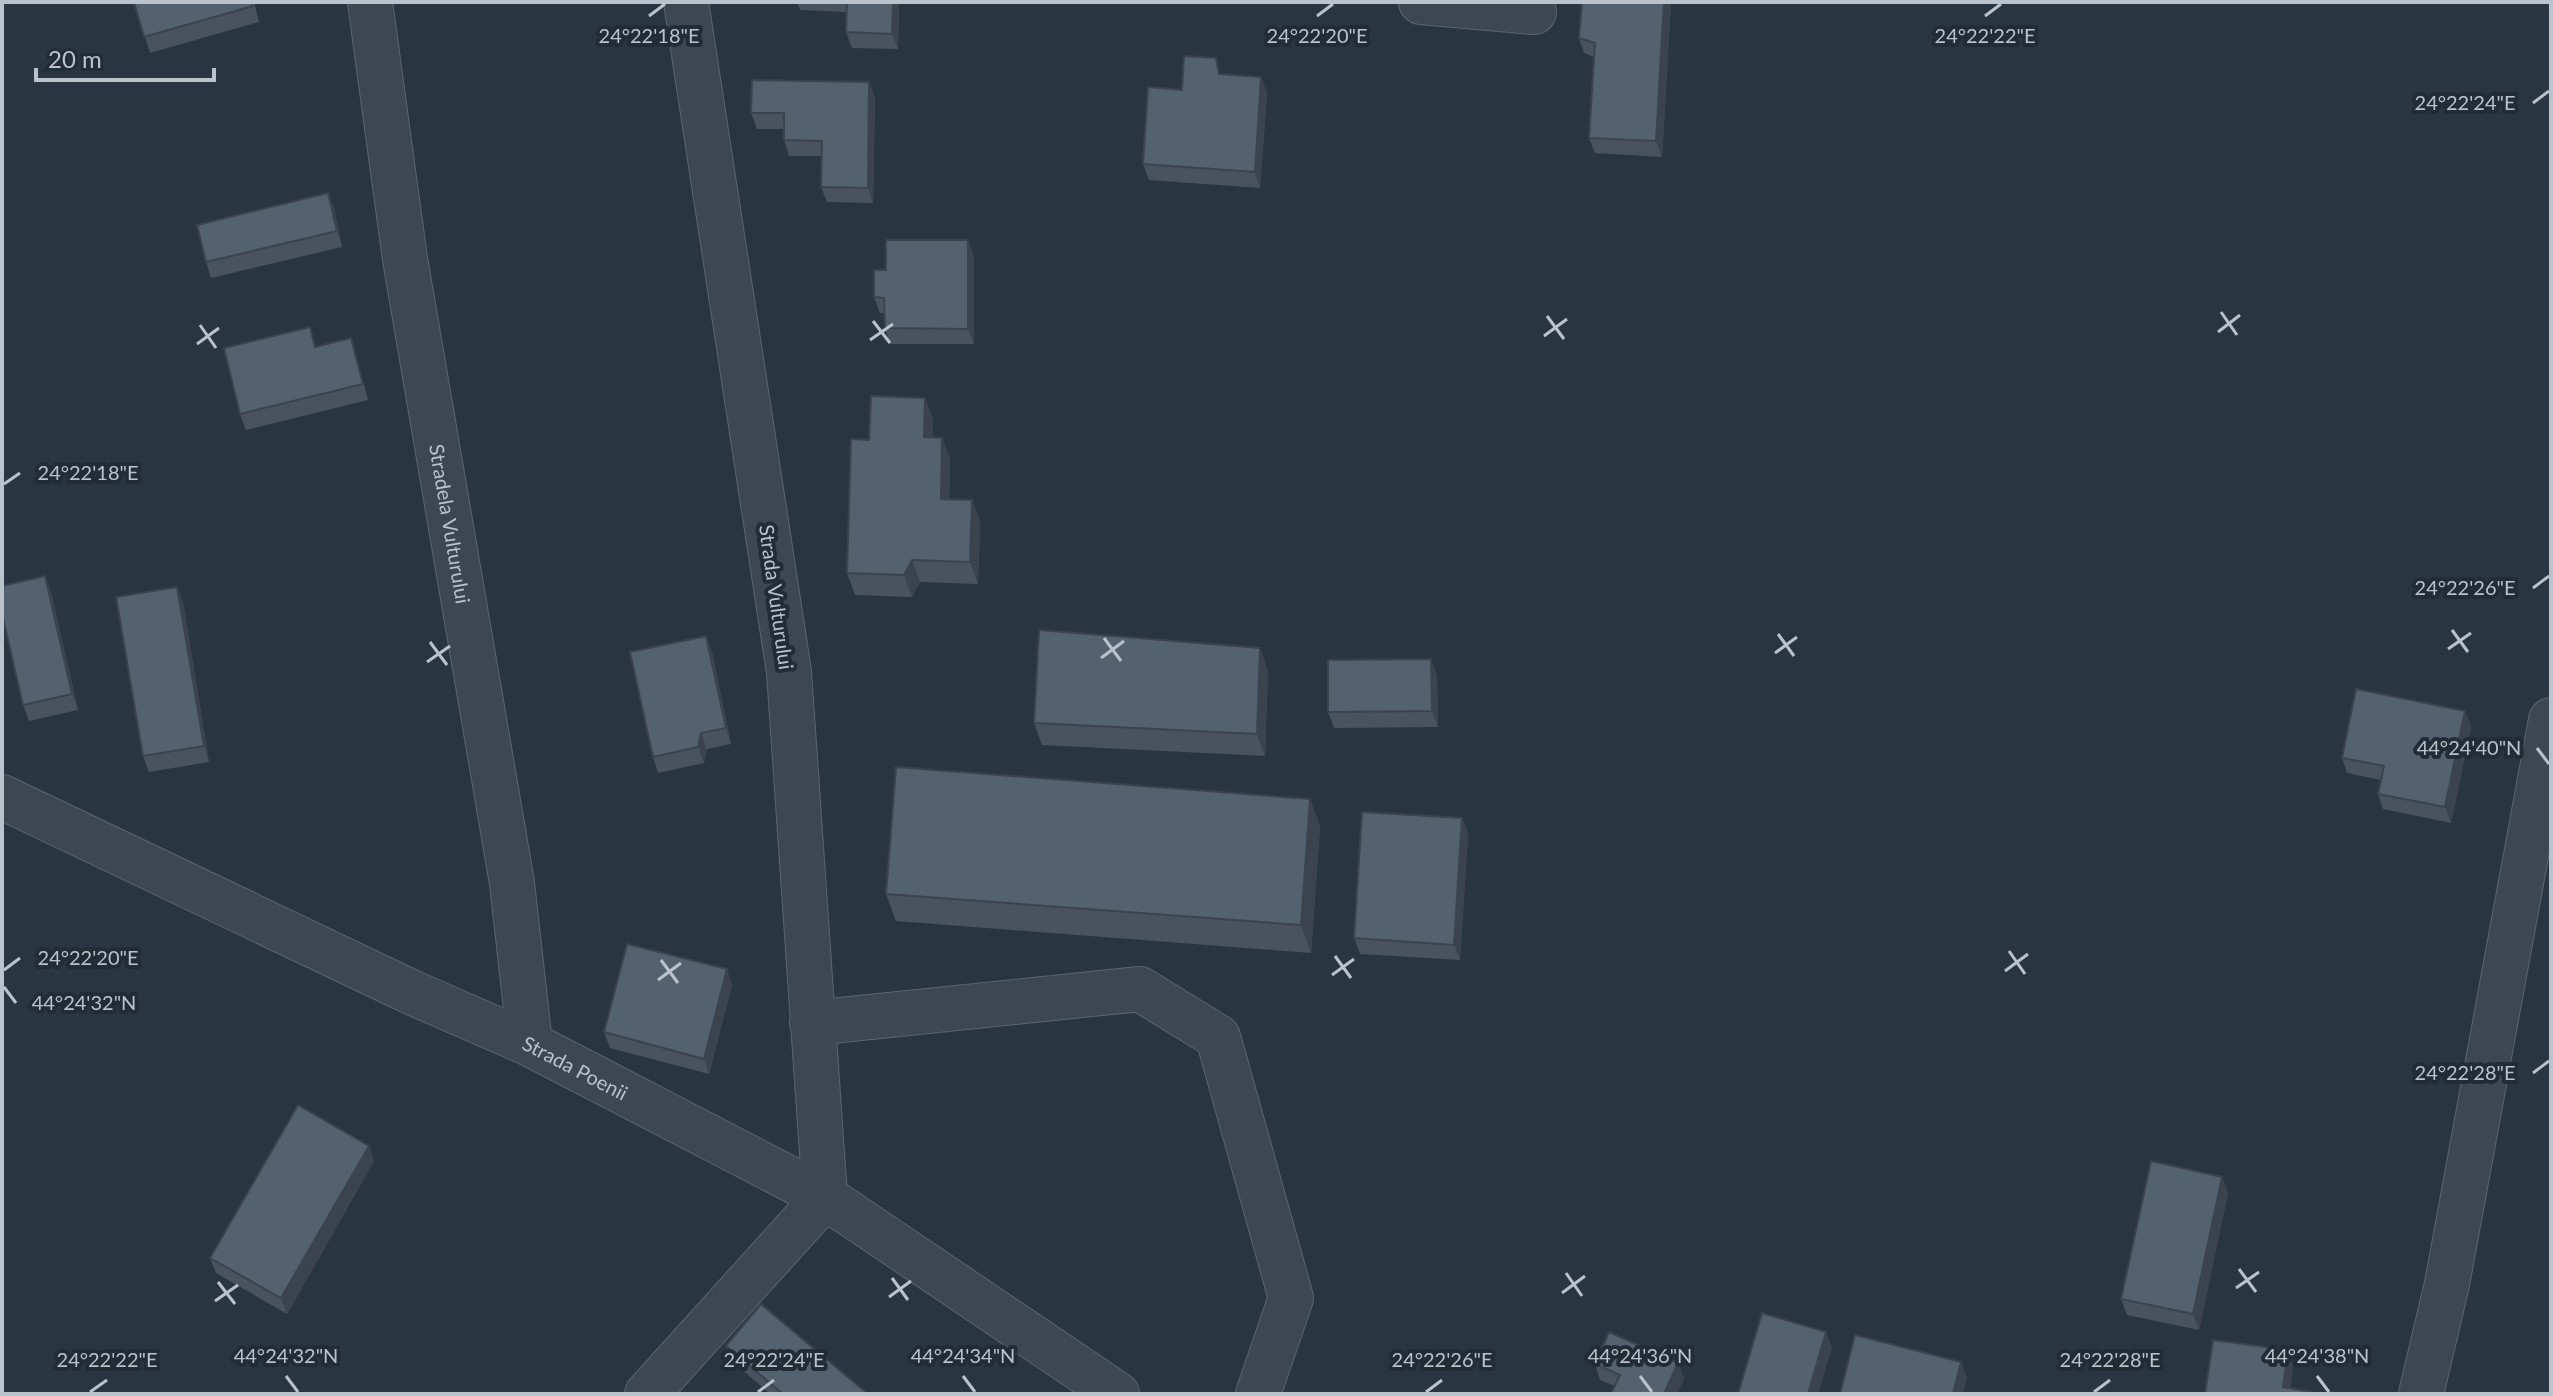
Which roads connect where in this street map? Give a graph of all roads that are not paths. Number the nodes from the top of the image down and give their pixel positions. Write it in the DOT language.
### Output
graph roads {
  1 [pos="370,2"];
  2 [pos="686,2"];
  3 [pos="1421,2"];
  4 [pos="1534,12"];
  5 [pos="2551,720"];
  6 [pos="2,797"];
  7 [pos="812,1023"];
  8 [pos="530,1044"];
  9 [pos="825,1197"];
  10 [pos="647,1394"];
  11 [pos="1117,1394"];
  12 [pos="1258,1394"];
  13 [pos="2421,1394"];
  1 -- 8 [label="street, Stradela Vulturului"];
  2 -- 7 [label="street, Strada Vulturului"];
  3 -- 4 [label="street"];
  5 -- 13 [label="street"];
  6 -- 8 [label="street, Strada Poenii"];
  7 -- 9 [label="street, Strada Vulturului"];
  7 -- 12 [label="street"];
  8 -- 9 [label="street, Strada Poenii"];
  9 -- 10 [label="street"];
  9 -- 11 [label="street, Strada Poenii"];
}
